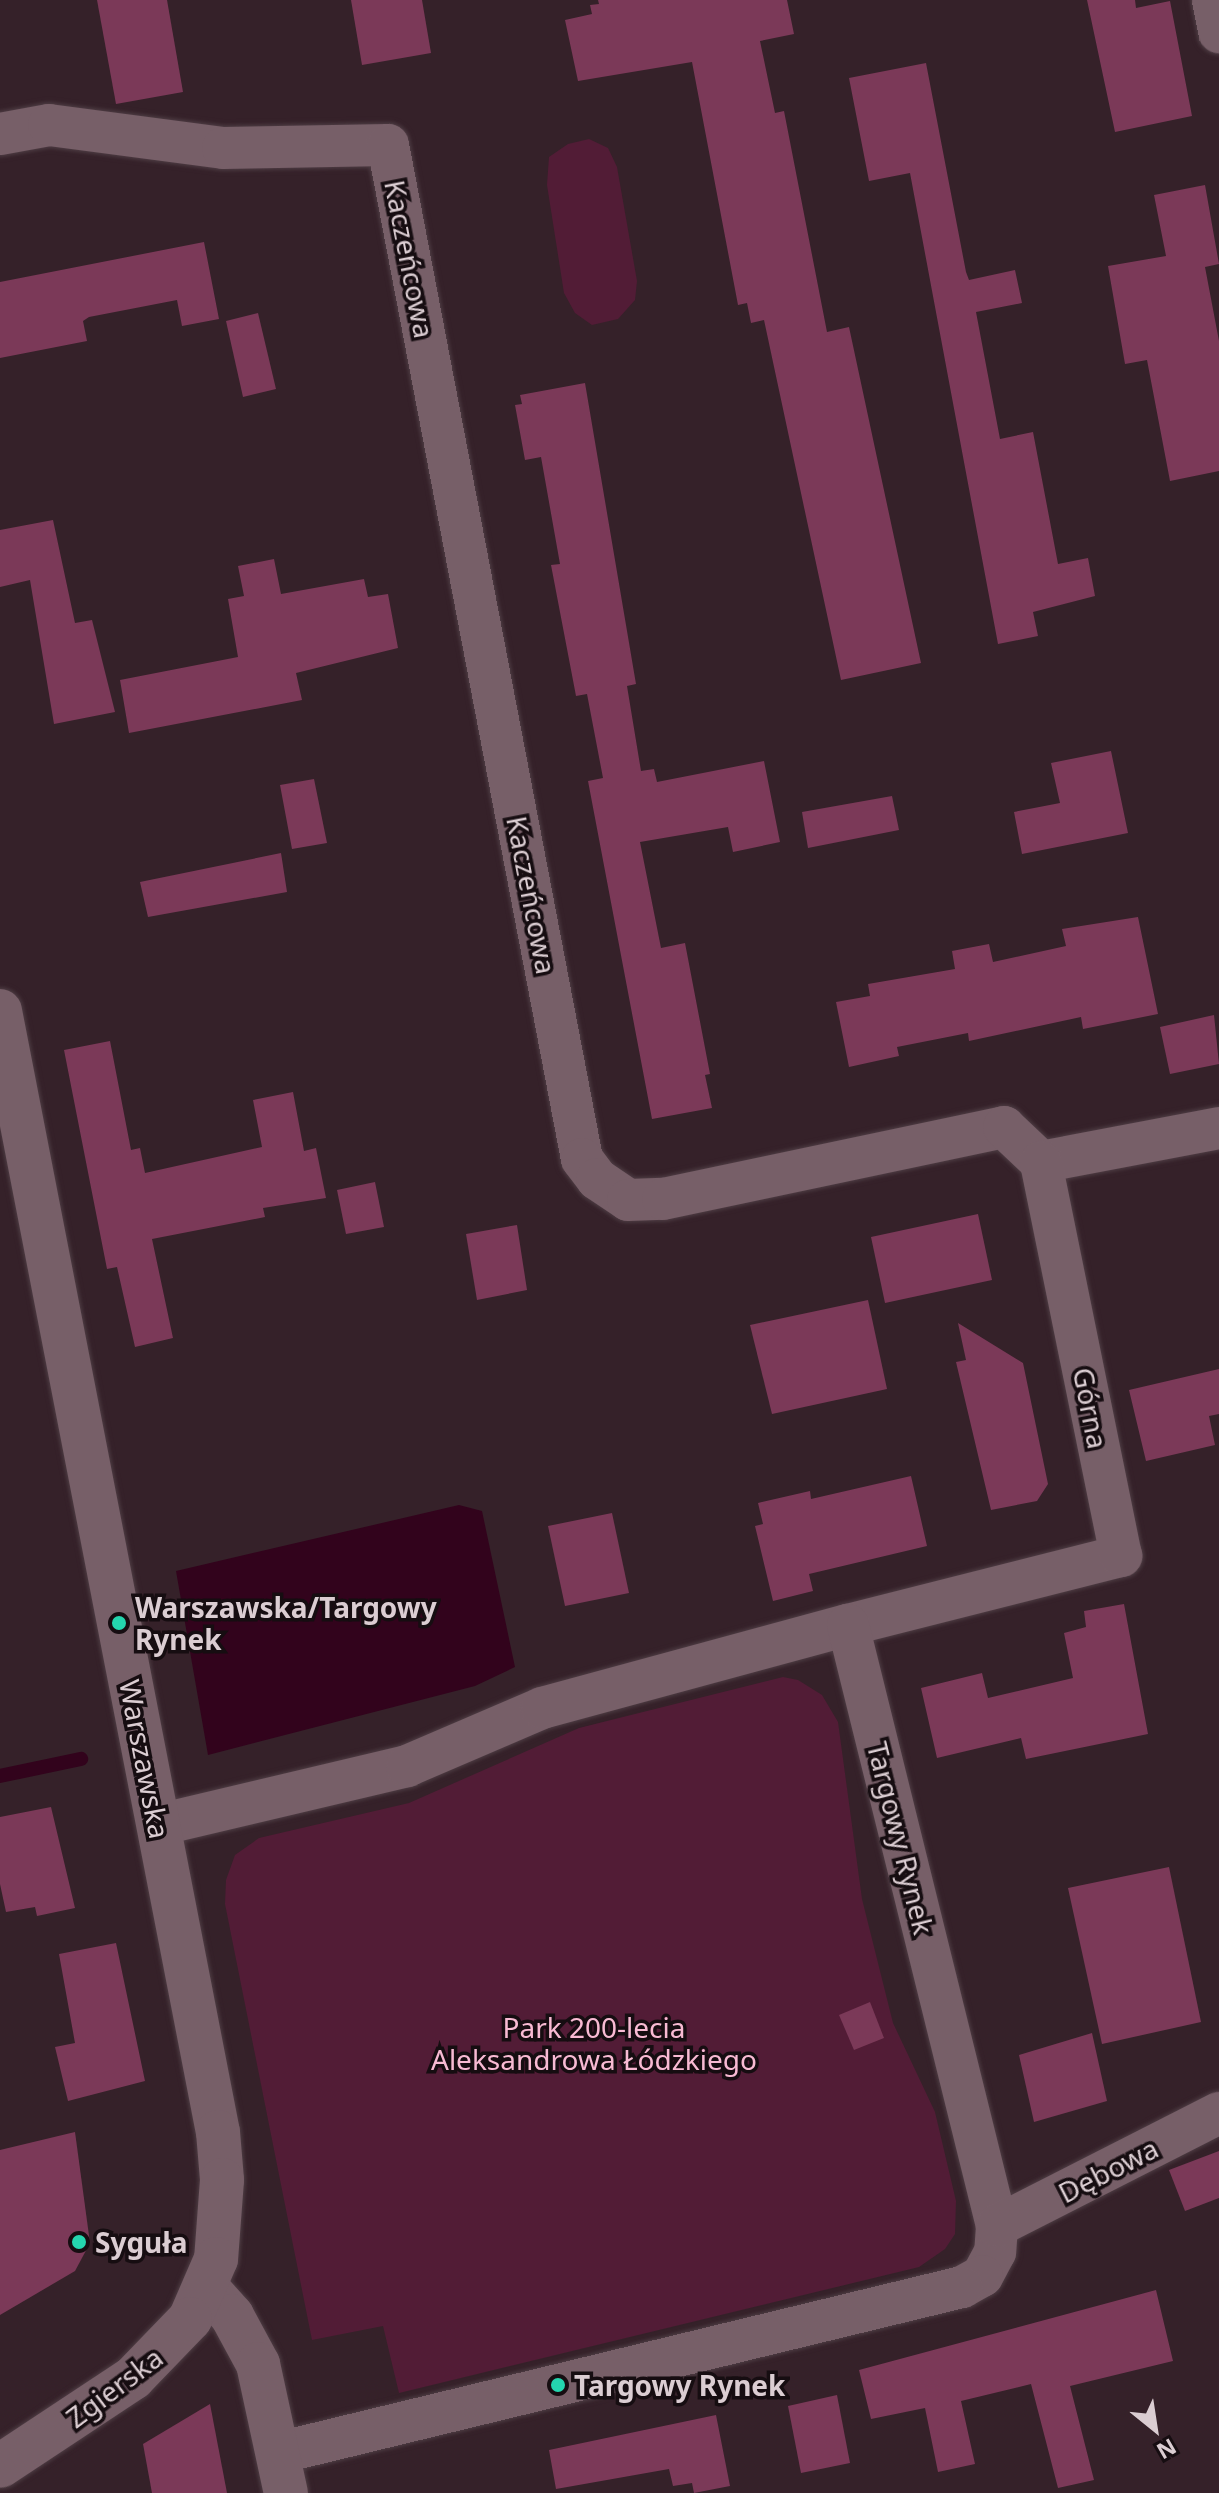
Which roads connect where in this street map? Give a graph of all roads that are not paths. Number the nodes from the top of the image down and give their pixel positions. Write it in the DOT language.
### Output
graph roads {
  1 [pos="1213,0"];
  2 [pos="1219,32"];
  3 [pos="0,134"];
  4 [pos="0,1011"];
  5 [pos="1219,1128"];
  6 [pos="1041,1162"];
  7 [pos="848,1625"];
  8 [pos="158,1825"];
  9 [pos="1219,2113"];
  10 [pos="997,2226"];
  11 [pos="206,2287"];
  12 [pos="0,2466"];
  13 [pos="282,2473"];
  1 -- 2 [label="street"];
  3 -- 6 [label="street, Kaczeńcowa"];
  4 -- 8 [label="main road, Warszawska"];
  5 -- 6 [label="street"];
  6 -- 7 [label="street, Górna"];
  7 -- 8 [label="street"];
  7 -- 10 [label="street, Targowy Rynek"];
  8 -- 11 [label="main road, Warszawska"];
  9 -- 10 [label="street, Dębowa"];
  10 -- 13 [label="street, Targowy Rynek"];
  11 -- 12 [label="main road, Zgierska"];
  11 -- 13 [label="main road"];
}
